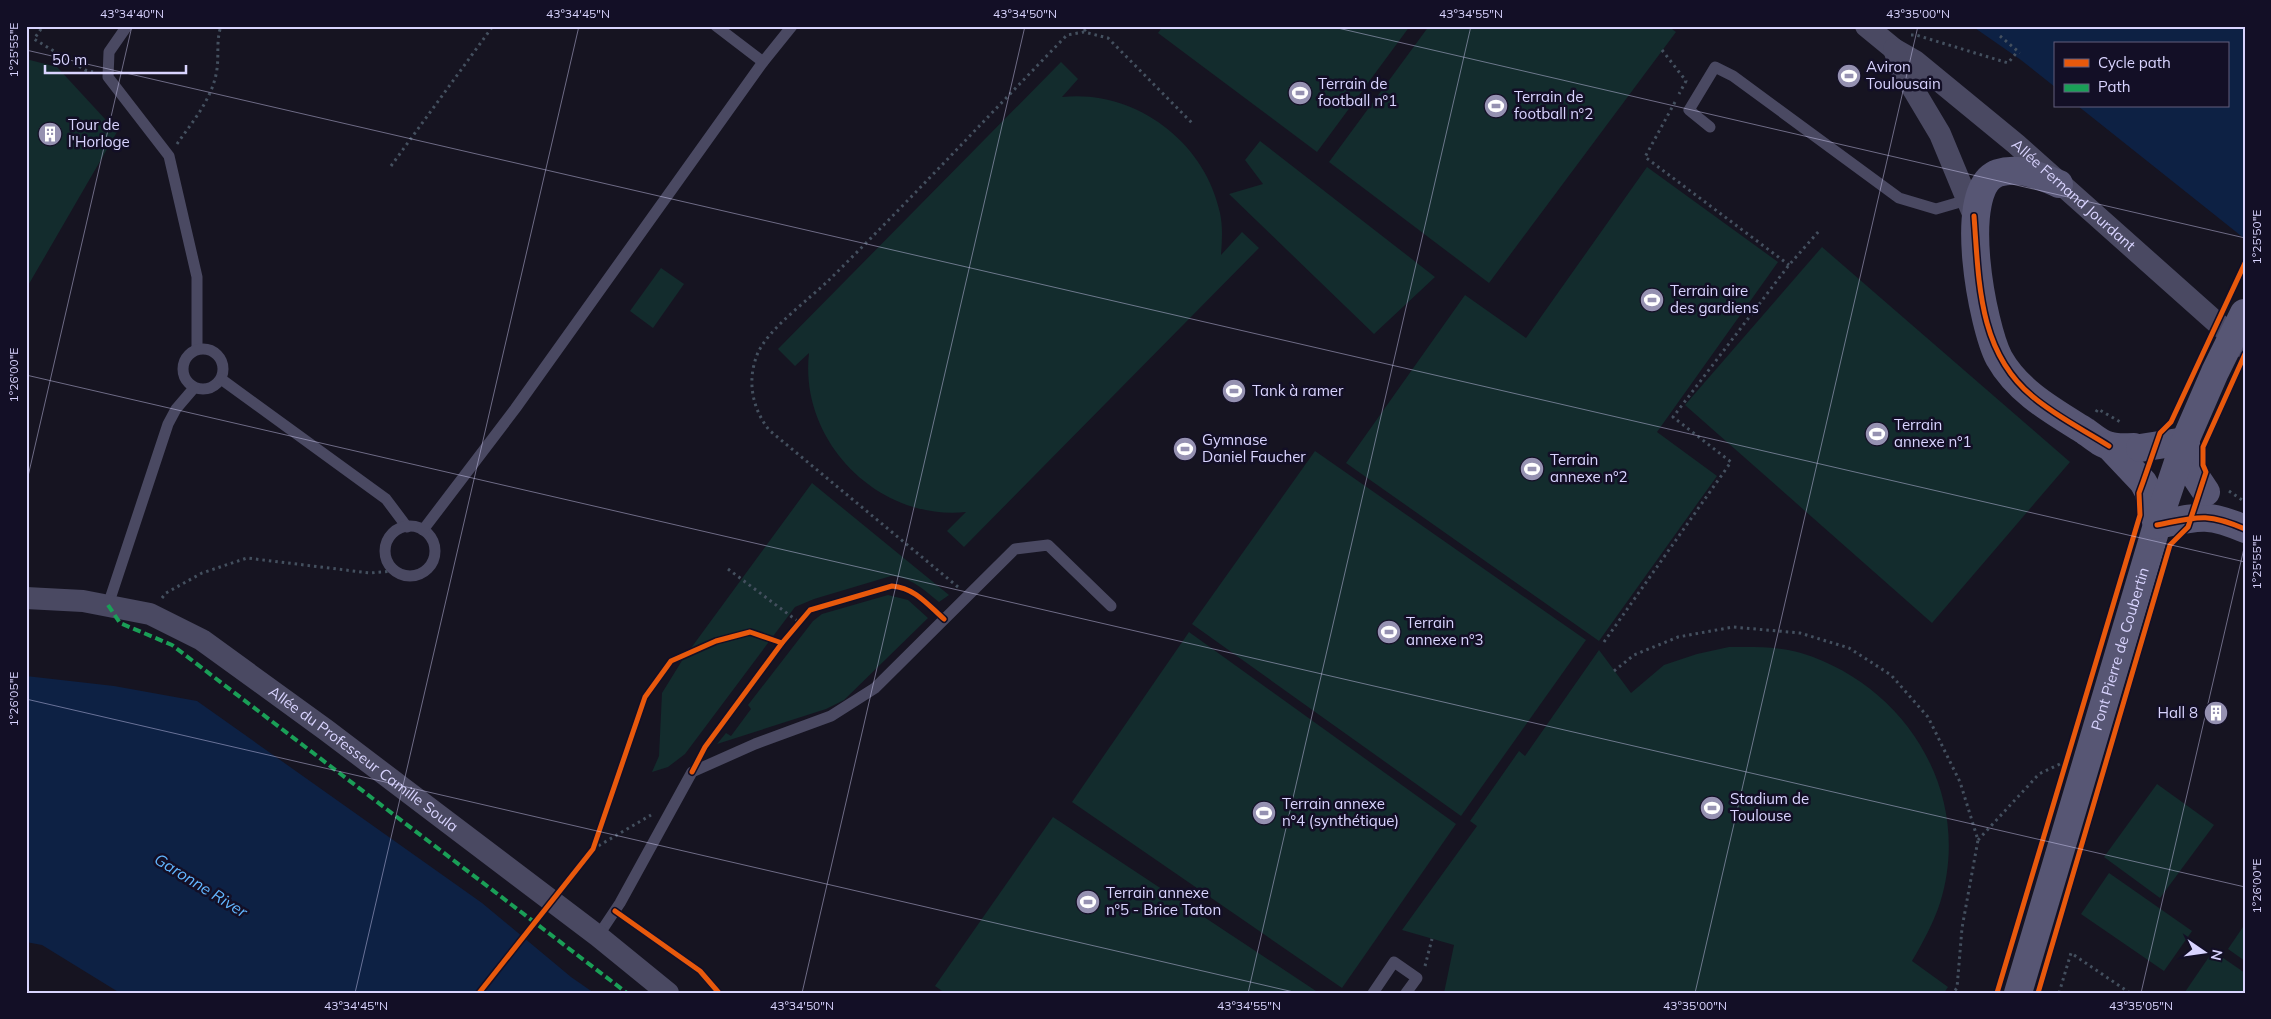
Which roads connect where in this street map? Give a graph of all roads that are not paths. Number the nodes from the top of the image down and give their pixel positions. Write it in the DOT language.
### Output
graph roads {
  1 [pos="127,26"];
  2 [pos="716,26"];
  3 [pos="792,26"];
  4 [pos="1866,26"];
  5 [pos="1894,49"];
  6 [pos="763,62"];
  7 [pos="1710,127"];
  8 [pos="2059,184"];
  9 [pos="1970,208"];
  10 [pos="2239,319"];
  11 [pos="2245,348"];
  12 [pos="197,349"];
  13 [pos="221,379"];
  14 [pos="194,388"];
  15 [pos="2115,435"];
  16 [pos="2186,441"];
  17 [pos="407,526"];
  18 [pos="2245,528"];
  19 [pos="423,530"];
  20 [pos="2153,530"];
  21 [pos="26,598"];
  22 [pos="108,605"];
  23 [pos="1111,606"];
  24 [pos="598,936"];
  25 [pos="668,993"];
  26 [pos="1373,993"];
  27 [pos="1406,993"];
  28 [pos="2018,993"];
  1 -- 12 [label="lane"];
  2 -- 6 [label="lane"];
  3 -- 6 [label="lane"];
  4 -- 5 [label="street, Allée Fernand Jourdant"];
  5 -- 8 [label="street, Allée Fernand Jourdant"];
  5 -- 9 [label="street, Allée Fernand Jourdant"];
  6 -- 19 [label="lane"];
  7 -- 9 [label="lane"];
  8 -- 9 [label="main road"];
  8 -- 10 [label="street, Allée Fernand Jourdant"];
  9 -- 15 [label="main road"];
  10 -- 11 [label="street, Allée Fernand Jourdant"];
  10 -- 16 [label="main road, Pont Pierre de Coubertin, bridge"];
  10 -- 20 [label="lane"];
  12 -- 13 [label="lane"];
  12 -- 14 [label="lane"];
  13 -- 14 [label="lane"];
  13 -- 17 [label="lane"];
  14 -- 22 [label="lane"];
  15 -- 16 [label="main road, bridge"];
  15 -- 20 [label="main road, bridge"];
  16 -- 18 [label="main road, bridge"];
  16 -- 20 [label="main road, Pont Pierre de Coubertin, bridge"];
  17 -- 19 [label="lane"];
  17 -- 19 [label="lane"];
  18 -- 20 [label="main road"];
  20 -- 28 [label="main road, Pont Pierre de Coubertin"];
  21 -- 22 [label="street, Allée du Professeur Camille Soula"];
  22 -- 24 [label="street, Allée du Professeur Camille Soula"];
  23 -- 24 [label="lane"];
  24 -- 25 [label="street, Allée du Professeur Camille Soula"];
  26 -- 27 [label="lane"];
}
